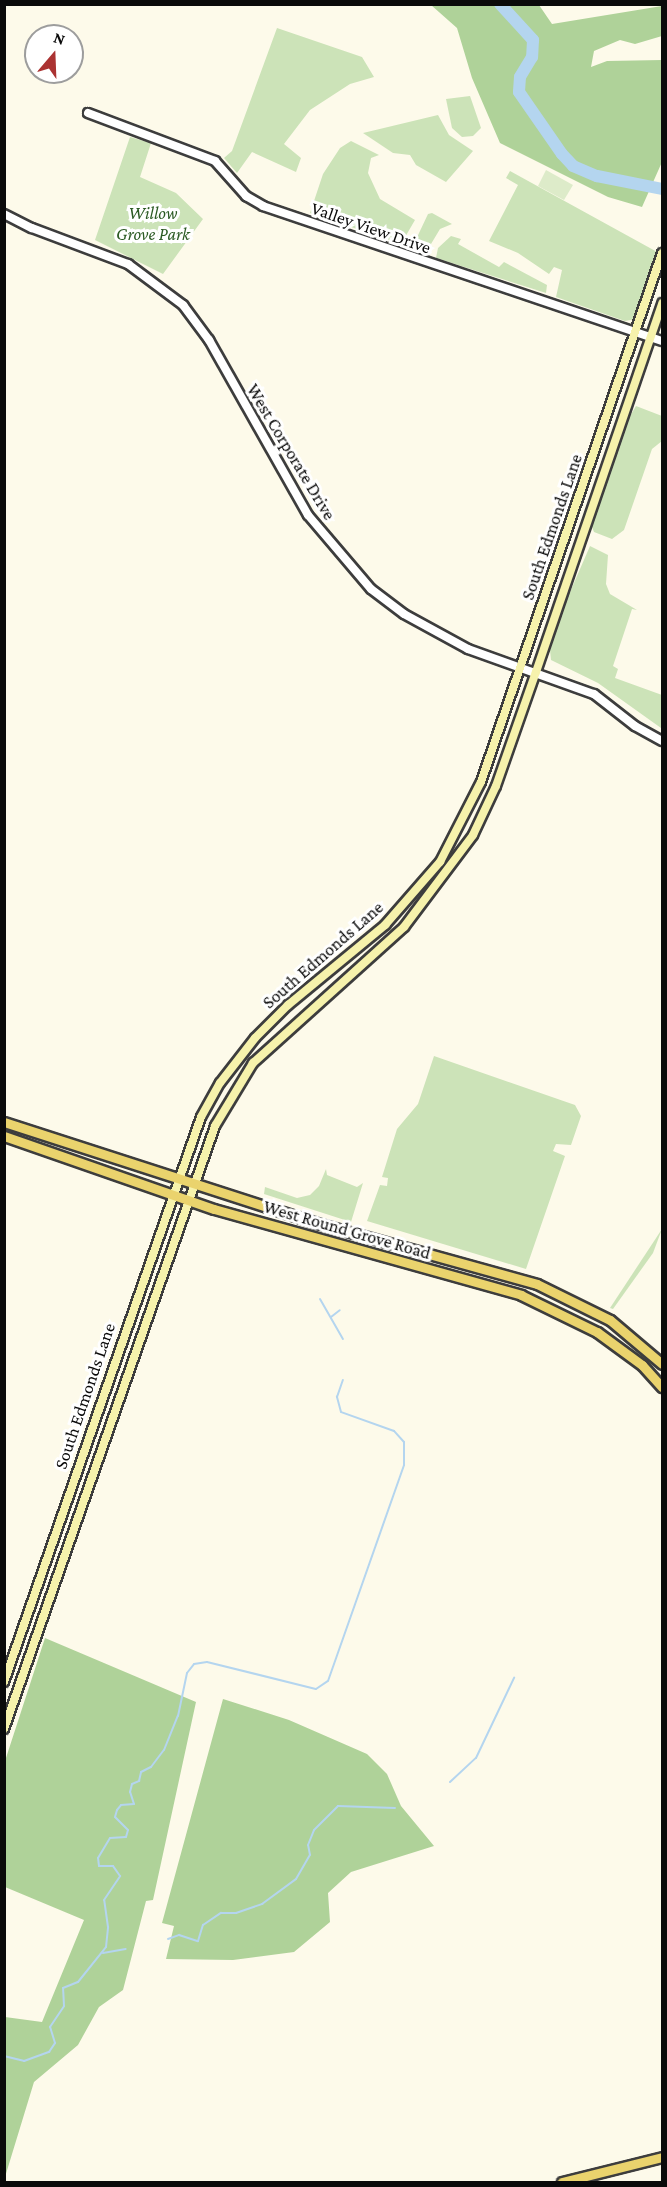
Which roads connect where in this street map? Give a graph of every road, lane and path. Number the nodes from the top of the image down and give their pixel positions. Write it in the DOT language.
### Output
graph roads {
  1 [pos="88,114"];
  2 [pos="4,213"];
  3 [pos="663,253"];
  4 [pos="663,303"];
  5 [pos="635,332"];
  6 [pos="651,337"];
  7 [pos="663,341"];
  8 [pos="568,532"];
  9 [pos="583,538"];
  10 [pos="521,668"];
  11 [pos="536,672"];
  12 [pos="663,741"];
  13 [pos="336,967"];
  14 [pos="345,979"];
  15 [pos="242,1054"];
  16 [pos="253,1064"];
  17 [pos="4,1122"];
  18 [pos="4,1136"];
  19 [pos="177,1179"];
  20 [pos="192,1184"];
  21 [pos="172,1195"];
  22 [pos="187,1199"];
  23 [pos="663,1364"];
  24 [pos="663,1387"];
  25 [pos="29,1609"];
  26 [pos="44,1618"];
  27 [pos="4,1682"];
  28 [pos="4,1729"];
  29 [pos="663,2157"];
  30 [pos="562,2182"];
  1 -- 5 [label="street, Valley View Drive"];
  2 -- 10 [label="street, West Corporate Drive"];
  3 -- 5 [label="main road, South Edmonds Lane"];
  4 -- 6 [label="main road, South Edmonds Lane"];
  5 -- 6 [label="street, Valley View Drive"];
  5 -- 8 [label="main road, South Edmonds Lane"];
  6 -- 7 [label="street, Valley View Drive"];
  6 -- 9 [label="main road, South Edmonds Lane"];
  8 -- 9 [label="main road"];
  8 -- 10 [label="main road, South Edmonds Lane"];
  9 -- 11 [label="main road, South Edmonds Lane"];
  10 -- 11 [label="street, West Corporate Drive"];
  10 -- 13 [label="main road, South Edmonds Lane"];
  11 -- 12 [label="street, West Corporate Drive"];
  11 -- 14 [label="main road, South Edmonds Lane"];
  13 -- 14 [label="main road"];
  13 -- 15 [label="main road, South Edmonds Lane"];
  14 -- 16 [label="main road, South Edmonds Lane"];
  15 -- 16 [label="main road"];
  15 -- 19 [label="main road, South Edmonds Lane"];
  16 -- 20 [label="main road, South Edmonds Lane"];
  17 -- 19 [label="main road, West Round Grove Road"];
  18 -- 21 [label="main road, West Round Grove Road"];
  19 -- 20 [label="main road, West Round Grove Road"];
  19 -- 21 [label="main road, South Edmonds Lane"];
  20 -- 22 [label="main road, South Edmonds Lane"];
  20 -- 23 [label="main road, West Round Grove Road"];
  21 -- 22 [label="main road, West Round Grove Road"];
  21 -- 25 [label="main road, South Edmonds Lane"];
  22 -- 24 [label="main road, West Round Grove Road"];
  22 -- 26 [label="main road, South Edmonds Lane"];
  25 -- 26 [label="main road"];
  25 -- 27 [label="main road, South Edmonds Lane"];
  26 -- 28 [label="main road, South Edmonds Lane"];
  29 -- 30 [label="main road"];
}
